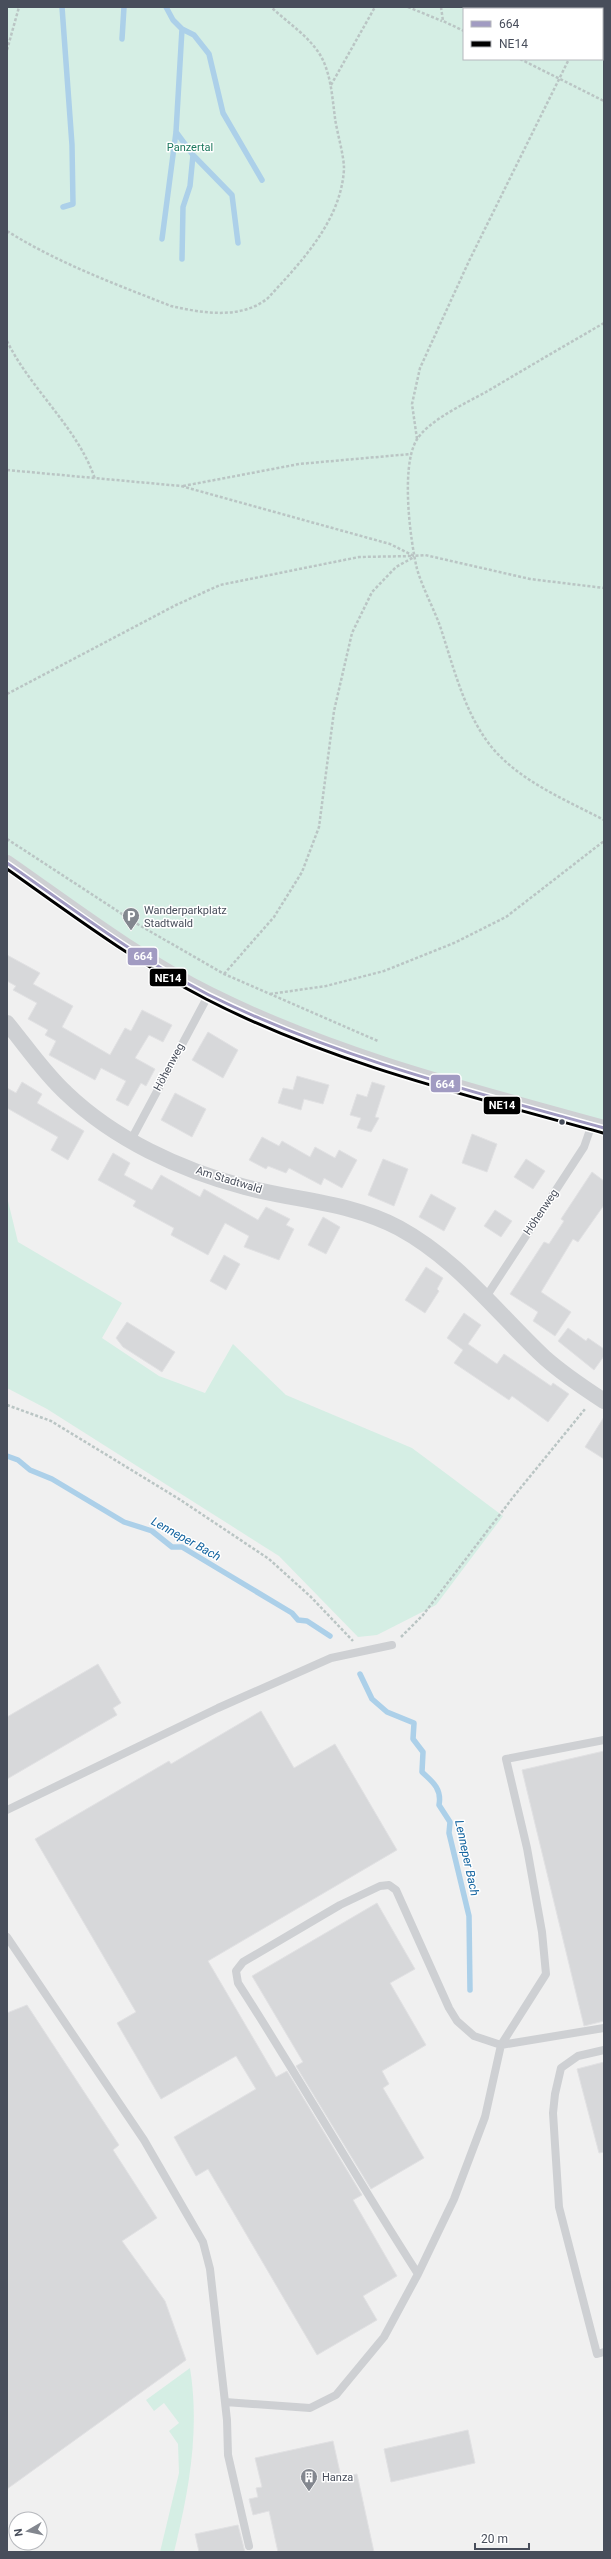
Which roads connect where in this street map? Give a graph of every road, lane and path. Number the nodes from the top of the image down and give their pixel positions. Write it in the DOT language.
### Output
graph roads {
  1 [pos="19,7"];
  2 [pos="271,7"];
  3 [pos="376,7"];
  4 [pos="408,7"];
  5 [pos="441,7"];
  6 [pos="443,21"];
  7 [pos="463,31"];
  8 [pos="7,50"];
  9 [pos="522,60"];
  10 [pos="569,60"];
  11 [pos="560,79"];
  12 [pos="331,85"];
  13 [pos="604,101"];
  14 [pos="7,231"];
  15 [pos="604,323"];
  16 [pos="7,341"];
  17 [pos="417,440"];
  18 [pos="411,454"];
  19 [pos="7,470"];
  20 [pos="95,479"];
  21 [pos="181,486"];
  22 [pos="414,556"];
  23 [pos="604,588"];
  24 [pos="7,694"];
  25 [pos="604,820"];
  26 [pos="7,839"];
  27 [pos="604,841"];
  28 [pos="7,863"];
  29 [pos="224,974"];
  30 [pos="209,994"];
  31 [pos="269,994"];
  32 [pos="7,1023"];
  33 [pos="378,1041"];
  34 [pos="598,1126"];
  35 [pos="131,1140"];
  36 [pos="486,1297"];
  37 [pos="600,1399"];
  38 [pos="7,1405"];
  39 [pos="392,1645"];
  40 [pos="362,1650"];
  41 [pos="604,1740"];
  42 [pos="7,1810"];
  43 [pos="7,1937"];
  44 [pos="604,2028"];
  45 [pos="501,2045"];
  46 [pos="604,2050"];
  47 [pos="418,2274"];
  48 [pos="604,2352"];
  49 [pos="225,2402"];
  50 [pos="250,2546"];
  1 -- 8 [label="path"];
  2 -- 12 [label="path"];
  3 -- 12 [label="path"];
  4 -- 6 [label="path"];
  5 -- 6 [label="path"];
  6 -- 7 [label="path"];
  9 -- 11 [label="path"];
  10 -- 11 [label="path"];
  11 -- 13 [label="path"];
  11 -- 17 [label="path"];
  12 -- 14 [label="path"];
  15 -- 17 [label="path"];
  16 -- 20 [label="path"];
  17 -- 18 [label="path"];
  18 -- 21 [label="path"];
  18 -- 22 [label="path"];
  19 -- 20 [label="path"];
  20 -- 21 [label="path"];
  21 -- 22 [label="path"];
  22 -- 23 [label="path"];
  22 -- 24 [label="path"];
  22 -- 25 [label="path"];
  22 -- 29 [label="path"];
  26 -- 29 [label="path"];
  27 -- 31 [label="path"];
  28 -- 30 [label="street, Höhenweg"];
  29 -- 31 [label="path"];
  30 -- 34 [label="street, Höhenweg"];
  30 -- 35 [label="lane, Höhenweg"];
  31 -- 33 [label="path"];
  32 -- 35 [label="street, Am Stadtwald"];
  34 -- 36 [label="lane, Höhenweg"];
  35 -- 36 [label="street, Am Stadtwald"];
  36 -- 37 [label="street, Am Stadtwald"];
  37 -- 39 [label="path"];
  38 -- 40 [label="path"];
  39 -- 40 [label="lane"];
  40 -- 42 [label="lane"];
  41 -- 45 [label="lane"];
  43 -- 49 [label="lane"];
  44 -- 45 [label="lane"];
  45 -- 47 [label="lane"];
  45 -- 47 [label="lane"];
  46 -- 48 [label="lane"];
  47 -- 49 [label="lane"];
  49 -- 50 [label="lane"];
}
